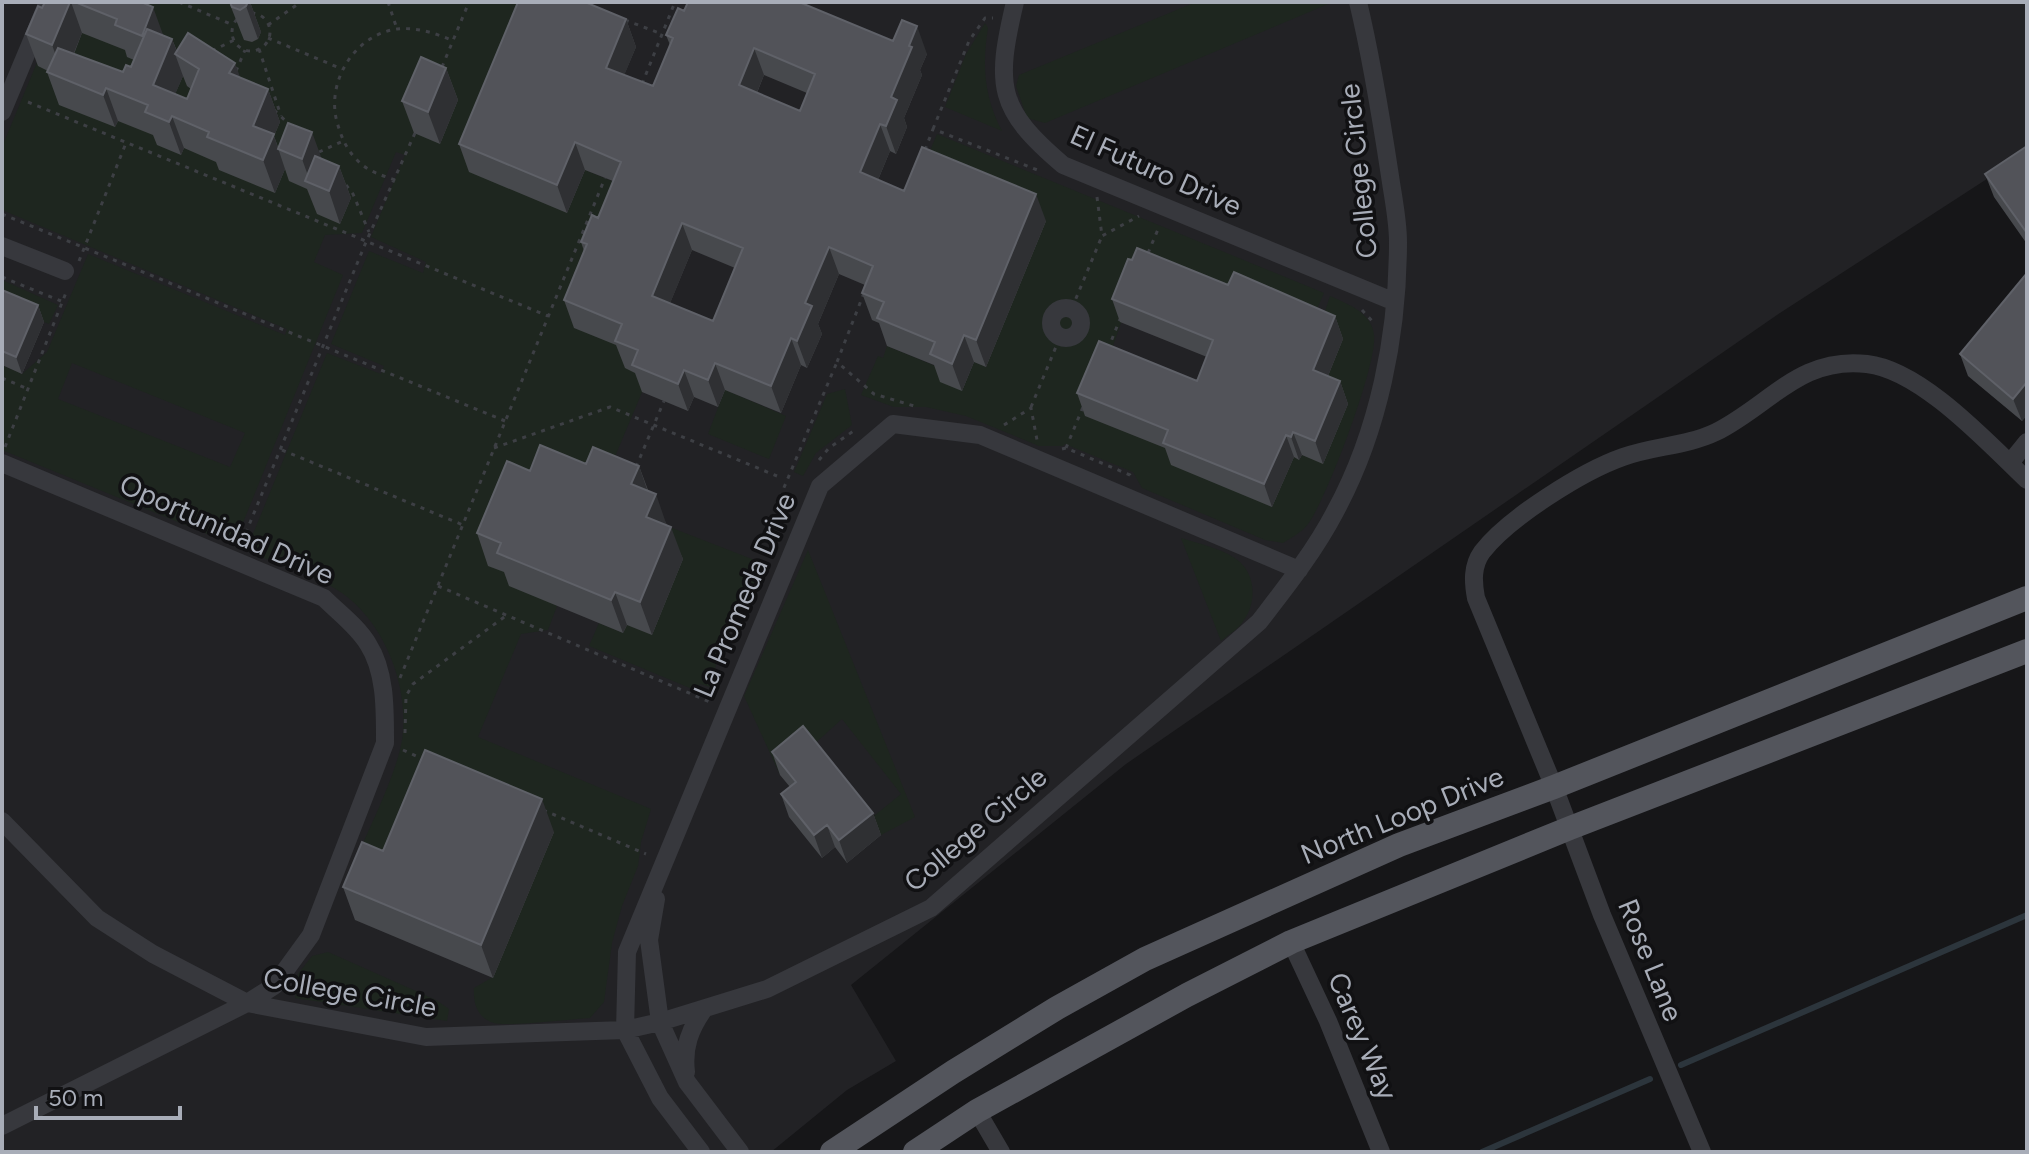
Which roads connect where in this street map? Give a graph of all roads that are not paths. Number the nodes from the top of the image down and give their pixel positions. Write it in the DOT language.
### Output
graph roads {
  1 [pos="48,2"];
  2 [pos="1015,2"];
  3 [pos="1358,2"];
  4 [pos="6,103"];
  5 [pos="2,246"];
  6 [pos="71,274"];
  7 [pos="1395,302"];
  8 [pos="1072,308"];
  9 [pos="1060,337"];
  10 [pos="2027,442"];
  11 [pos="2,463"];
  12 [pos="2010,463"];
  13 [pos="2027,480"];
  14 [pos="1299,570"];
  15 [pos="2027,598"];
  16 [pos="2027,651"];
  17 [pos="1554,787"];
  18 [pos="2,821"];
  19 [pos="1570,828"];
  20 [pos="663,861"];
  21 [pos="1291,942"];
  22 [pos="247,1003"];
  23 [pos="704,1009"];
  24 [pos="660,1022"];
  25 [pos="625,1030"];
  26 [pos="687,1082"];
  27 [pos="977,1111"];
  28 [pos="2,1126"];
  29 [pos="701,1152"];
  30 [pos="740,1152"];
  31 [pos="832,1152"];
  32 [pos="915,1152"];
  33 [pos="1001,1152"];
  34 [pos="1381,1152"];
  35 [pos="1702,1152"];
  1 -- 4 [label="street"];
  2 -- 7 [label="street, El Futuro Drive"];
  3 -- 7 [label="street, College Circle"];
  5 -- 6 [label="street"];
  7 -- 14 [label="street, College Circle"];
  8 -- 9 [label="street"];
  10 -- 12 [label="street"];
  11 -- 22 [label="street, Oportunidad Drive"];
  12 -- 13 [label="street, Rose Lane"];
  12 -- 17 [label="street, Rose Lane"];
  14 -- 20 [label="street, La Promeda Drive"];
  14 -- 23 [label="street, College Circle"];
  15 -- 17 [label="main road, North Loop Drive"];
  16 -- 19 [label="main road"];
  17 -- 19 [label="street, Rose Lane"];
  17 -- 31 [label="main road, North Loop Drive"];
  18 -- 22 [label="street, College Circle"];
  19 -- 21 [label="main road"];
  19 -- 35 [label="street, Rose Lane"];
  20 -- 24 [label="street"];
  20 -- 25 [label="street"];
  21 -- 27 [label="main road"];
  21 -- 34 [label="street, Carey Way"];
  22 -- 25 [label="street, College Circle"];
  22 -- 28 [label="street, Oportunidad Drive"];
  23 -- 24 [label="street, College Circle"];
  23 -- 26 [label="street"];
  24 -- 25 [label="street, College Circle"];
  24 -- 26 [label="street"];
  25 -- 29 [label="street"];
  26 -- 30 [label="street"];
  27 -- 32 [label="main road"];
  27 -- 33 [label="street"];
}
